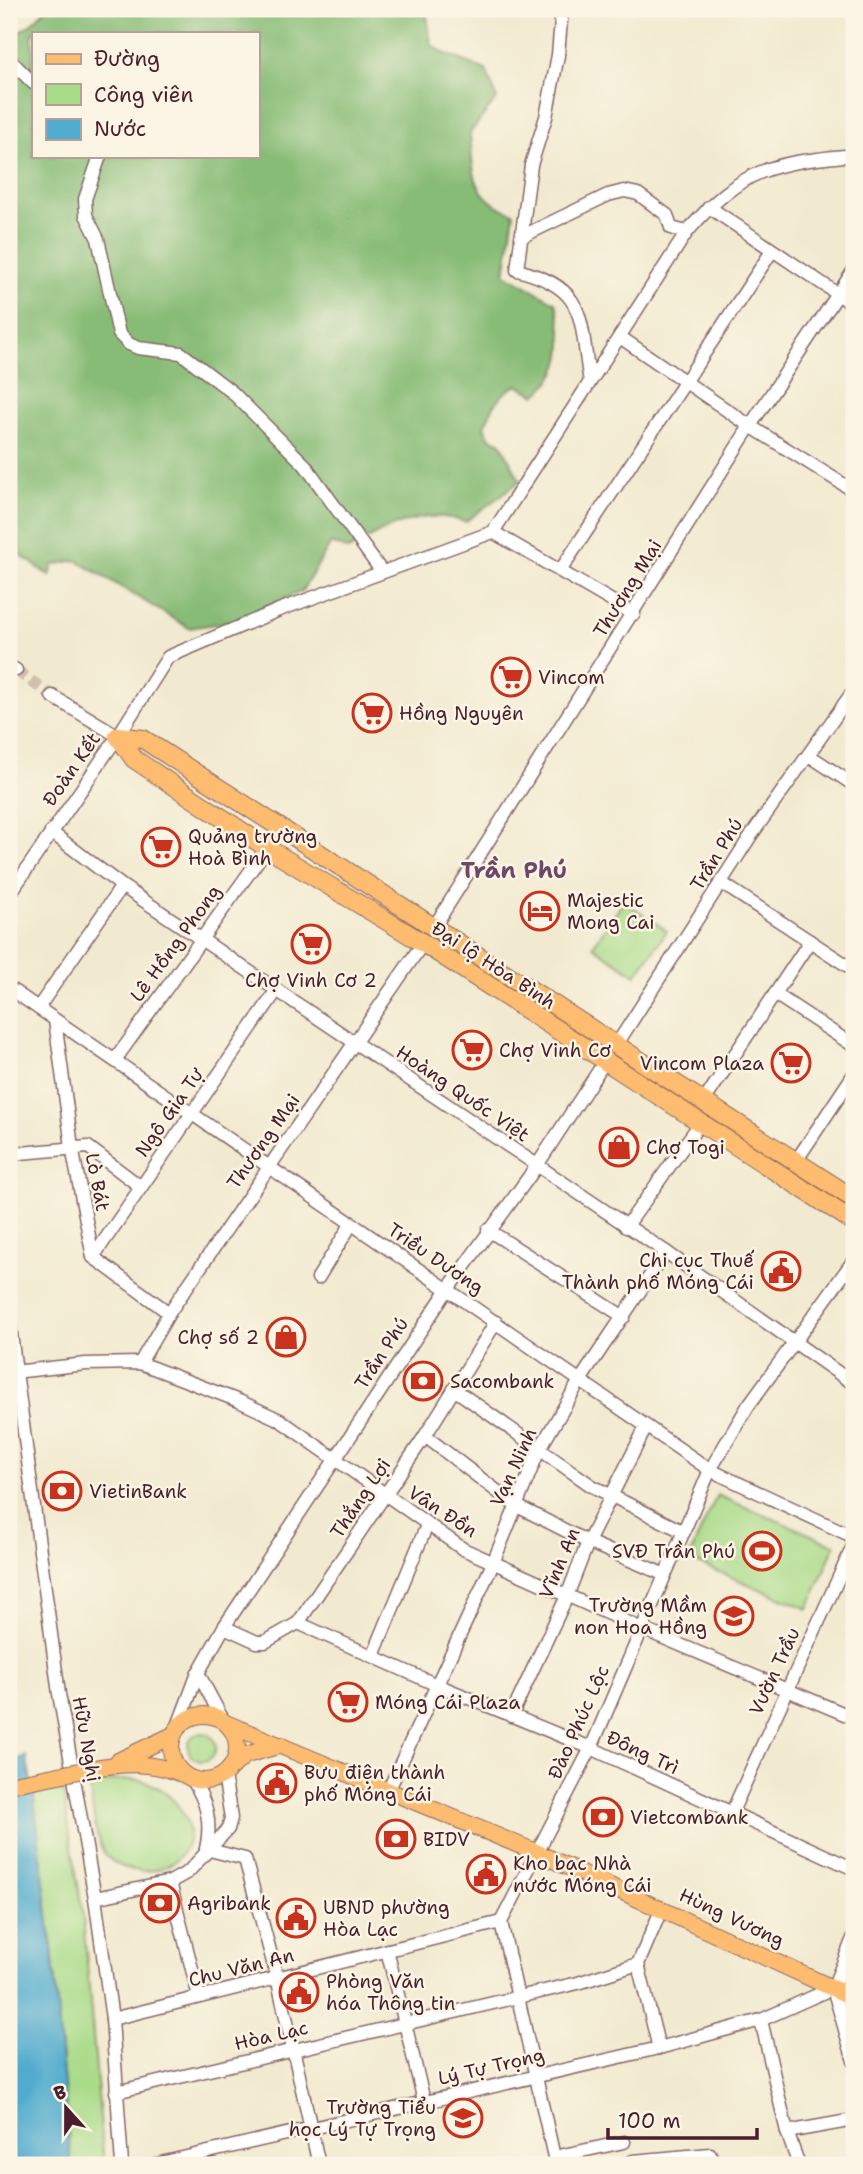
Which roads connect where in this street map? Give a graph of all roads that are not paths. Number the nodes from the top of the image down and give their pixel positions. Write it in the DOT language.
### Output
graph roads {
  1 [pos="562,9"];
  2 [pos="9,59"];
  3 [pos="32,82"];
  4 [pos="854,155"];
  5 [pos="99,158"];
  6 [pos="709,207"];
  7 [pos="687,232"];
  8 [pos="521,237"];
  9 [pos="772,251"];
  10 [pos="854,270"];
  11 [pos="838,294"];
  12 [pos="854,305"];
  13 [pos="620,337"];
  14 [pos="590,382"];
  15 [pos="686,382"];
  16 [pos="750,426"];
  17 [pos="852,485"];
  18 [pos="493,532"];
  19 [pos="560,571"];
  20 [pos="382,572"];
  21 [pos="634,614"];
  22 [pos="854,690"];
  23 [pos="52,696"];
  24 [pos="118,736"];
  25 [pos="810,756"];
  26 [pos="854,785"];
  27 [pos="251,809"];
  28 [pos="238,828"];
  29 [pos="51,832"];
  30 [pos="267,848"];
  31 [pos="723,884"];
  32 [pos="122,886"];
  33 [pos="9,895"];
  34 [pos="434,927"];
  35 [pos="203,939"];
  36 [pos="810,941"];
  37 [pos="423,943"];
  38 [pos="854,970"];
  39 [pos="9,988"];
  40 [pos="277,990"];
  41 [pos="775,994"];
  42 [pos="38,1008"];
  43 [pos="55,1020"];
  44 [pos="356,1044"];
  45 [pos="617,1044"];
  46 [pos="854,1046"];
  47 [pos="115,1060"];
  48 [pos="605,1061"];
  49 [pos="854,1074"];
  50 [pos="704,1101"];
  51 [pos="192,1114"];
  52 [pos="701,1122"];
  53 [pos="72,1147"];
  54 [pos="9,1154"];
  55 [pos="796,1161"];
  56 [pos="270,1164"];
  57 [pos="536,1167"];
  58 [pos="141,1187"];
  59 [pos="854,1199"];
  60 [pos="854,1222"];
  61 [pos="352,1223"];
  62 [pos="626,1227"];
  63 [pos="488,1230"];
  64 [pos="666,1252"];
  65 [pos="93,1257"];
  66 [pos="854,1259"];
  67 [pos="318,1278"];
  68 [pos="448,1289"];
  69 [pos="169,1313"];
  70 [pos="624,1317"];
  71 [pos="9,1319"];
  72 [pos="496,1322"];
  73 [pos="794,1341"];
  74 [pos="140,1363"];
  75 [pos="14,1372"];
  76 [pos="579,1382"];
  77 [pos="854,1384"];
  78 [pos="454,1389"];
  79 [pos="646,1427"];
  80 [pos="425,1436"];
  81 [pos="539,1450"];
  82 [pos="336,1459"];
  83 [pos="710,1469"];
  84 [pos="385,1496"];
  85 [pos="613,1497"];
  86 [pos="515,1505"];
  87 [pos="427,1525"];
  88 [pos="684,1532"];
  89 [pos="854,1537"];
  90 [pos="588,1542"];
  91 [pos="854,1544"];
  92 [pos="493,1563"];
  93 [pos="663,1574"];
  94 [pos="567,1596"];
  95 [pos="298,1623"];
  96 [pos="224,1627"];
  97 [pos="640,1628"];
  98 [pos="373,1656"];
  99 [pos="198,1672"];
  100 [pos="437,1685"];
  101 [pos="786,1689"];
  102 [pos="511,1716"];
  103 [pos="854,1718"];
  104 [pos="226,1722"];
  105 [pos="176,1731"];
  106 [pos="281,1745"];
  107 [pos="591,1748"];
  108 [pos="109,1765"];
  109 [pos="228,1771"];
  110 [pos="188,1777"];
  111 [pos="9,1785"];
  112 [pos="389,1789"];
  113 [pos="731,1814"];
  114 [pos="206,1849"];
  115 [pos="538,1853"];
  116 [pos="854,1868"];
  117 [pos="170,1882"];
  118 [pos="95,1898"];
  119 [pos="663,1908"];
  120 [pos="501,1922"];
  121 [pos="854,1936"];
  122 [pos="387,1950"];
  123 [pos="638,1964"];
  124 [pos="277,1978"];
  125 [pos="833,1989"];
  126 [pos="517,1996"];
  127 [pos="199,1997"];
  128 [pos="854,1998"];
  129 [pos="112,2019"];
  130 [pos="761,2020"];
  131 [pos="405,2025"];
  132 [pos="659,2048"];
  133 [pos="294,2049"];
  134 [pos="854,2061"];
  135 [pos="538,2075"];
  136 [pos="116,2092"];
  137 [pos="424,2101"];
  138 [pos="854,2120"];
  139 [pos="313,2129"];
  140 [pos="787,2132"];
  141 [pos="624,2142"];
  142 [pos="557,2163"];
  143 [pos="122,2165"];
  144 [pos="152,2165"];
  145 [pos="319,2165"];
  146 [pos="624,2165"];
  147 [pos="715,2165"];
  148 [pos="799,2165"];
  1 -- 8 [label="street"];
  2 -- 3 [label="street"];
  4 -- 6 [label="street"];
  5 -- 20 [label="street"];
  6 -- 7 [label="street"];
  6 -- 9 [label="street"];
  7 -- 8 [label="street"];
  7 -- 13 [label="street"];
  8 -- 14 [label="street"];
  9 -- 11 [label="street"];
  9 -- 15 [label="street"];
  10 -- 11 [label="street, Thương Mại"];
  11 -- 12 [label="street"];
  11 -- 16 [label="street, Thương Mại"];
  13 -- 14 [label="street"];
  13 -- 15 [label="street"];
  14 -- 18 [label="street"];
  15 -- 16 [label="street"];
  15 -- 19 [label="street"];
  16 -- 17 [label="street"];
  16 -- 21 [label="street, Thương Mại"];
  18 -- 19 [label="street"];
  18 -- 20 [label="street, Đoàn Kết"];
  19 -- 21 [label="street"];
  20 -- 24 [label="street, Đoàn Kết"];
  21 -- 34 [label="street, Thương Mại"];
  22 -- 25 [label="street, Trần Phú"];
  23 -- 24 [label="street, Đại lộ Hòa Bình"];
  24 -- 27 [label="highway, Đại lộ Hòa Bình"];
  24 -- 28 [label="highway, Đại lộ Hòa Bình"];
  24 -- 29 [label="street, Đoàn Kết"];
  25 -- 26 [label="street"];
  25 -- 31 [label="street, Trần Phú"];
  27 -- 28 [label="highway"];
  27 -- 34 [label="highway, Đại lộ Hòa Bình"];
  28 -- 30 [label="highway, Đại lộ Hòa Bình"];
  29 -- 32 [label="street, Hoàng Quốc Việt"];
  29 -- 33 [label="street, Đoàn Kết"];
  30 -- 35 [label="street, Lê Hồng Phong"];
  30 -- 37 [label="highway, Đại lộ Hòa Bình"];
  31 -- 36 [label="street"];
  31 -- 45 [label="street, Trần Phú"];
  32 -- 35 [label="street, Hoàng Quốc Việt"];
  32 -- 42 [label="street"];
  34 -- 37 [label="highway"];
  34 -- 45 [label="highway, Đại lộ Hòa Bình"];
  35 -- 40 [label="street, Hoàng Quốc Việt"];
  35 -- 47 [label="street, Lê Hồng Phong"];
  36 -- 38 [label="street"];
  36 -- 41 [label="street"];
  37 -- 44 [label="street, Thương Mại"];
  37 -- 48 [label="highway, Đại lộ Hòa Bình"];
  39 -- 42 [label="street, Triều Dương"];
  40 -- 44 [label="street, Hoàng Quốc Việt"];
  40 -- 51 [label="street, Ngô Gia Tự"];
  41 -- 46 [label="street"];
  41 -- 50 [label="street"];
  42 -- 43 [label="street, Triều Dương"];
  43 -- 47 [label="street, Triều Dương"];
  43 -- 53 [label="street, Lò Bát"];
  44 -- 56 [label="street, Thương Mại"];
  44 -- 57 [label="street, Hoàng Quốc Việt"];
  45 -- 48 [label="highway"];
  45 -- 50 [label="highway, Đại lộ Hòa Bình"];
  47 -- 51 [label="street, Triều Dương"];
  48 -- 52 [label="highway, Đại lộ Hòa Bình"];
  48 -- 57 [label="street, Trần Phú"];
  49 -- 55 [label="street"];
  50 -- 55 [label="highway, Đại lộ Hòa Bình"];
  51 -- 56 [label="street, Triều Dương"];
  51 -- 58 [label="street, Ngô Gia Tự"];
  52 -- 60 [label="highway, Đại lộ Hòa Bình"];
  52 -- 62 [label="street"];
  53 -- 54 [label="street"];
  53 -- 58 [label="street"];
  53 -- 65 [label="street, Lò Bát"];
  55 -- 59 [label="highway, Đại lộ Hòa Bình"];
  56 -- 61 [label="street, Triều Dương"];
  56 -- 69 [label="street, Thương Mại"];
  57 -- 62 [label="street, Hoàng Quốc Việt"];
  57 -- 63 [label="street, Trần Phú"];
  58 -- 65 [label="street, Ngô Gia Tự"];
  61 -- 67 [label="street"];
  61 -- 68 [label="street, Triều Dương"];
  62 -- 64 [label="street, Hoàng Quốc Việt"];
  63 -- 68 [label="street, Trần Phú"];
  63 -- 70 [label="street"];
  64 -- 70 [label="street, Vạn Ninh"];
  64 -- 73 [label="street, Hoàng Quốc Việt"];
  65 -- 69 [label="street"];
  66 -- 73 [label="street, Đào Phúc Lộc"];
  68 -- 72 [label="street, Triều Dương"];
  68 -- 82 [label="street, Trần Phú"];
  69 -- 74 [label="street, Thương Mại"];
  70 -- 76 [label="street, Vạn Ninh"];
  71 -- 75 [label="street, Hữu Nghị"];
  72 -- 76 [label="street, Triều Dương"];
  72 -- 78 [label="street, Thắng Lợi"];
  73 -- 77 [label="street, Hoàng Quốc Việt"];
  73 -- 83 [label="street, Đào Phúc Lộc"];
  74 -- 75 [label="street, Vân Đồn"];
  74 -- 82 [label="street, Vân Đồn"];
  75 -- 118 [label="street, Hữu Nghị"];
  76 -- 79 [label="street, Triều Dương"];
  76 -- 81 [label="street, Vạn Ninh"];
  78 -- 80 [label="street, Thắng Lợi"];
  78 -- 81 [label="street"];
  79 -- 83 [label="street, Triều Dương"];
  79 -- 85 [label="street, Vĩnh An"];
  80 -- 84 [label="street, Thắng Lợi"];
  80 -- 86 [label="street"];
  81 -- 85 [label="street"];
  81 -- 86 [label="street, Vạn Ninh"];
  82 -- 84 [label="street, Vân Đồn"];
  82 -- 96 [label="street, Trần Phú"];
  83 -- 88 [label="street, Đào Phúc Lộc"];
  83 -- 89 [label="street, Triều Dương"];
  84 -- 87 [label="street, Vân Đồn"];
  84 -- 95 [label="street, Thắng Lợi"];
  85 -- 88 [label="street"];
  85 -- 90 [label="street, Vĩnh An"];
  86 -- 90 [label="street"];
  86 -- 92 [label="street, Vạn Ninh"];
  87 -- 92 [label="street, Vân Đồn"];
  87 -- 98 [label="street"];
  88 -- 93 [label="street, Đào Phúc Lộc"];
  90 -- 93 [label="street"];
  90 -- 94 [label="street, Vĩnh An"];
  91 -- 101 [label="street, Vườn Trầu"];
  92 -- 94 [label="street, Vân Đồn"];
  92 -- 100 [label="street, Vạn Ninh"];
  93 -- 97 [label="street, Đào Phúc Lộc"];
  94 -- 97 [label="street, Vân Đồn"];
  94 -- 102 [label="street, Vĩnh An"];
  95 -- 96 [label="street, Thắng Lợi"];
  95 -- 98 [label="street, Đông Trì"];
  96 -- 99 [label="street, Trần Phú"];
  97 -- 101 [label="street, Vân Đồn"];
  97 -- 107 [label="street, Đào Phúc Lộc"];
  98 -- 100 [label="street, Đông Trì"];
  99 -- 104 [label="street"];
  99 -- 105 [label="street, Trần Phú"];
  100 -- 102 [label="street, Đông Trì"];
  100 -- 112 [label="street, Vạn Ninh"];
  101 -- 103 [label="street, Vân Đồn"];
  101 -- 113 [label="street, Vườn Trầu"];
  102 -- 107 [label="street, Đông Trì"];
  104 -- 105 [label="main road"];
  104 -- 106 [label="main road, Hùng Vương"];
  104 -- 109 [label="main road"];
  105 -- 108 [label="main road"];
  105 -- 110 [label="main road"];
  106 -- 109 [label="main road"];
  106 -- 112 [label="main road, Hùng Vương"];
  107 -- 113 [label="street, Đông Trì"];
  107 -- 115 [label="street, Đào Phúc Lộc"];
  108 -- 110 [label="main road"];
  108 -- 111 [label="main road, bridge"];
  109 -- 110 [label="main road"];
  109 -- 114 [label="street"];
  110 -- 114 [label="street"];
  112 -- 115 [label="main road, Hùng Vương"];
  113 -- 116 [label="street, Đông Trì"];
  114 -- 117 [label="street"];
  114 -- 124 [label="street"];
  115 -- 119 [label="main road, Hùng Vương"];
  115 -- 120 [label="street, Đào Phúc Lộc"];
  117 -- 118 [label="street"];
  117 -- 127 [label="street"];
  118 -- 129 [label="street, Hữu Nghị"];
  119 -- 123 [label="street"];
  119 -- 125 [label="main road, Hùng Vương"];
  120 -- 122 [label="street, Chu Văn An"];
  120 -- 126 [label="street"];
  121 -- 125 [label="street"];
  122 -- 124 [label="street, Chu Văn An"];
  122 -- 131 [label="street"];
  123 -- 126 [label="street, Hòa Lạc"];
  123 -- 132 [label="street"];
  124 -- 127 [label="street, Chu Văn An"];
  124 -- 133 [label="street"];
  125 -- 128 [label="main road, Hùng Vương"];
  125 -- 130 [label="street, Lý Tự Trọng"];
  125 -- 134 [label="street"];
  126 -- 131 [label="street, Hòa Lạc"];
  126 -- 135 [label="street"];
  127 -- 129 [label="street, Chu Văn An"];
  129 -- 136 [label="street, Hữu Nghị"];
  130 -- 132 [label="street, Lý Tự Trọng"];
  130 -- 140 [label="street"];
  131 -- 133 [label="street, Hòa Lạc"];
  131 -- 137 [label="street"];
  132 -- 135 [label="street, Lý Tự Trọng"];
  133 -- 136 [label="street, Hòa Lạc"];
  133 -- 139 [label="street"];
  135 -- 137 [label="street, Lý Tự Trọng"];
  135 -- 142 [label="street"];
  136 -- 143 [label="street, Hữu Nghị"];
  137 -- 139 [label="street, Lý Tự Trọng"];
  138 -- 140 [label="street"];
  139 -- 144 [label="street, Lý Tự Trọng"];
  139 -- 145 [label="street"];
  140 -- 148 [label="street"];
  141 -- 142 [label="street"];
  146 -- 147 [label="street"];
}
